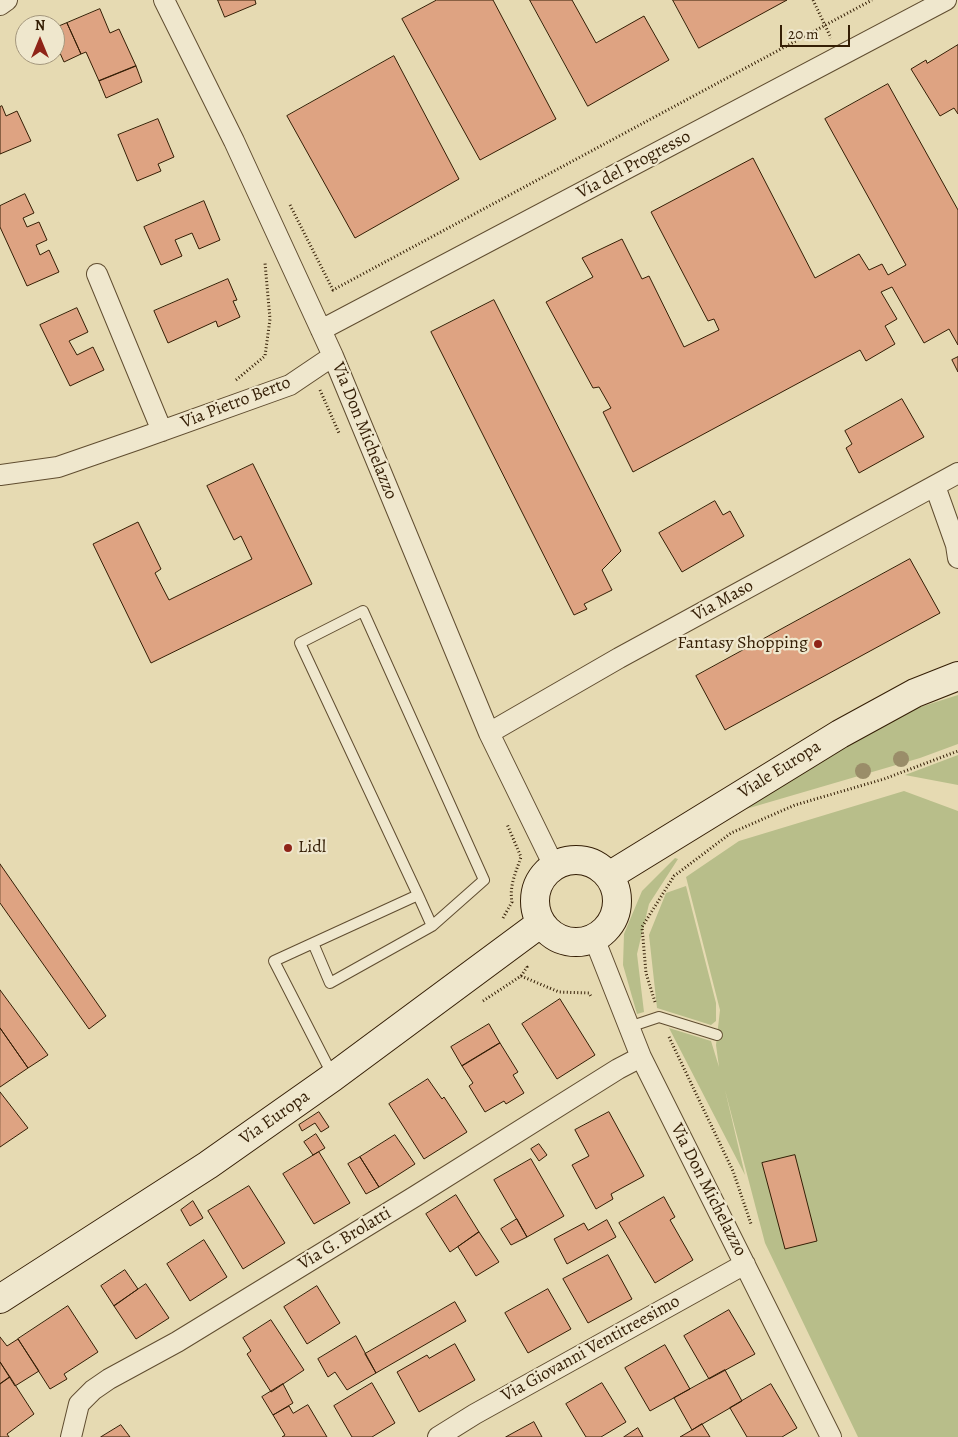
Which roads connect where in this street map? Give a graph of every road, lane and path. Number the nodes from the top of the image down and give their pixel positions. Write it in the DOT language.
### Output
graph roads {
  1 [pos="7,0"];
  2 [pos="164,0"];
  3 [pos="813,0"];
  4 [pos="872,0"];
  5 [pos="946,0"];
  6 [pos="0,5"];
  7 [pos="825,25"];
  8 [pos="840,57"];
  9 [pos="289,204"];
  10 [pos="264,259"];
  11 [pos="97,274"];
  12 [pos="321,330"];
  13 [pos="334,356"];
  14 [pos="312,372"];
  15 [pos="229,386"];
  16 [pos="162,431"];
  17 [pos="340,436"];
  18 [pos="958,473"];
  19 [pos="0,475"];
  20 [pos="935,486"];
  21 [pos="958,558"];
  22 [pos="958,676"];
  23 [pos="489,733"];
  24 [pos="958,751"];
  25 [pos="506,823"];
  26 [pos="554,866"];
  27 [pos="608,876"];
  28 [pos="418,895"];
  29 [pos="541,924"];
  30 [pos="432,926"];
  31 [pos="594,938"];
  32 [pos="313,943"];
  33 [pos="513,945"];
  34 [pos="522,976"];
  35 [pos="594,1001"];
  36 [pos="481,1002"];
  37 [pos="659,1017"];
  38 [pos="629,1027"];
  39 [pos="718,1035"];
  40 [pos="642,1057"];
  41 [pos="334,1077"];
  42 [pos="753,1231"];
  43 [pos="745,1264"];
  44 [pos="0,1299"];
  45 [pos="71,1437"];
  46 [pos="438,1437"];
  47 [pos="831,1437"];
  1 -- 6 [label="street"];
  2 -- 12 [label="street, Via Don Michelazzo"];
  3 -- 7 [label="path"];
  4 -- 7 [label="path"];
  5 -- 8 [label="street, Via del Progresso"];
  7 -- 8 [label="path"];
  7 -- 9 [label="path"];
  8 -- 12 [label="street, Via del Progresso"];
  10 -- 15 [label="path"];
  11 -- 16 [label="street, Via Pietro Berto"];
  12 -- 13 [label="street, Via Don Michelazzo"];
  13 -- 14 [label="street, Via Pietro Berto"];
  13 -- 23 [label="street, Via Don Michelazzo"];
  14 -- 16 [label="street, Via Pietro Berto"];
  14 -- 17 [label="path"];
  16 -- 19 [label="street, Via Pietro Berto"];
  18 -- 20 [label="street, Via Maso"];
  20 -- 21 [label="street"];
  20 -- 23 [label="street, Via Maso"];
  22 -- 27 [label="main road, Viale Europa"];
  23 -- 26 [label="street, Via Don Michelazzo"];
  24 -- 37 [label="path"];
  25 -- 33 [label="path"];
  26 -- 27 [label="main road"];
  26 -- 29 [label="main road"];
  27 -- 31 [label="main road"];
  28 -- 30 [label="lane"];
  28 -- 30 [label="lane"];
  28 -- 32 [label="lane"];
  29 -- 31 [label="main road"];
  29 -- 33 [label="main road, Via Europa"];
  30 -- 32 [label="lane"];
  31 -- 38 [label="street, Via Don Michelazzo"];
  32 -- 41 [label="lane"];
  33 -- 34 [label="path"];
  33 -- 41 [label="main road, Via Europa"];
  34 -- 35 [label="path"];
  34 -- 36 [label="path"];
  37 -- 38 [label="lane"];
  37 -- 39 [label="lane"];
  37 -- 42 [label="path"];
  38 -- 40 [label="street, Via Don Michelazzo"];
  40 -- 43 [label="street, Via Don Michelazzo"];
  40 -- 45 [label="street, Via G. Brolatti"];
  41 -- 44 [label="main road, Via Europa"];
  43 -- 46 [label="street, Via Giovanni Ventitreesimo"];
  43 -- 47 [label="street, Via Don Michelazzo"];
}
